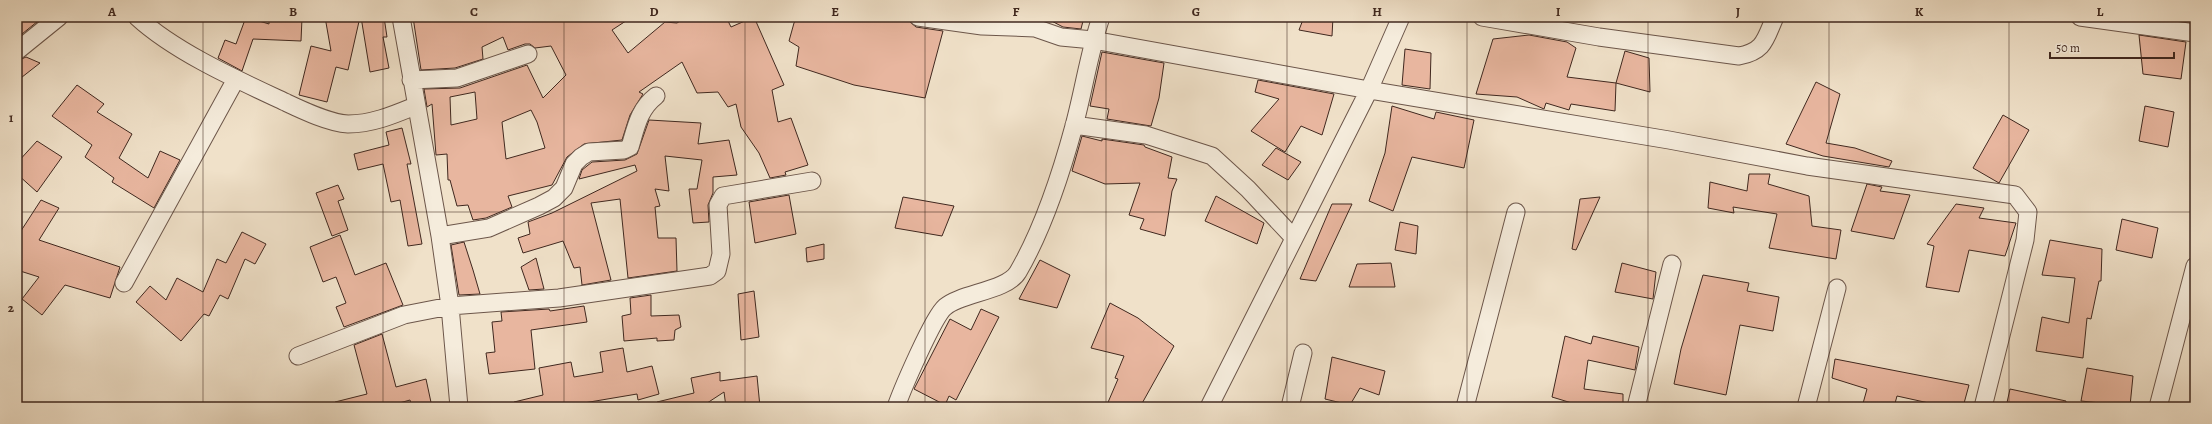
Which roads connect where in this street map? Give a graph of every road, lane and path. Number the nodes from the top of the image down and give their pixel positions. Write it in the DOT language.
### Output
graph roads {
  1 [pos="59,17"];
  2 [pos="137,17"];
  3 [pos="401,17"];
  4 [pos="918,17"];
  5 [pos="1101,17"];
  6 [pos="1401,17"];
  7 [pos="1482,17"];
  8 [pos="1775,17"];
  9 [pos="2080,17"];
  10 [pos="2195,33"];
  11 [pos="1093,40"];
  12 [pos="17,51"];
  13 [pos="528,54"];
  14 [pos="236,79"];
  15 [pos="411,80"];
  16 [pos="1369,90"];
  17 [pos="656,96"];
  18 [pos="416,106"];
  19 [pos="1074,125"];
  20 [pos="812,181"];
  21 [pos="1516,212"];
  22 [pos="440,236"];
  23 [pos="1293,237"];
  24 [pos="1672,264"];
  25 [pos="2195,266"];
  26 [pos="124,283"];
  27 [pos="1837,288"];
  28 [pos="450,306"];
  29 [pos="1303,353"];
  30 [pos="298,356"];
  31 [pos="459,407"];
  32 [pos="896,407"];
  33 [pos="1209,407"];
  34 [pos="1290,407"];
  35 [pos="1465,407"];
  36 [pos="1636,407"];
  37 [pos="1806,407"];
  38 [pos="1983,407"];
  39 [pos="2158,407"];
  1 -- 12 [label="street"];
  2 -- 14 [label="street"];
  3 -- 15 [label="street"];
  4 -- 11 [label="street"];
  5 -- 11 [label="street"];
  6 -- 16 [label="street"];
  7 -- 8 [label="street"];
  9 -- 10 [label="street"];
  11 -- 16 [label="street"];
  11 -- 19 [label="street"];
  13 -- 15 [label="street"];
  14 -- 18 [label="street"];
  14 -- 26 [label="street"];
  15 -- 18 [label="street"];
  16 -- 23 [label="street"];
  16 -- 38 [label="street"];
  17 -- 22 [label="street"];
  18 -- 22 [label="street"];
  19 -- 23 [label="street"];
  19 -- 32 [label="street"];
  20 -- 28 [label="street"];
  21 -- 35 [label="street"];
  22 -- 28 [label="street"];
  23 -- 33 [label="street"];
  24 -- 36 [label="street"];
  25 -- 39 [label="street"];
  27 -- 37 [label="street"];
  28 -- 30 [label="street"];
  28 -- 31 [label="street"];
  29 -- 34 [label="street"];
}
